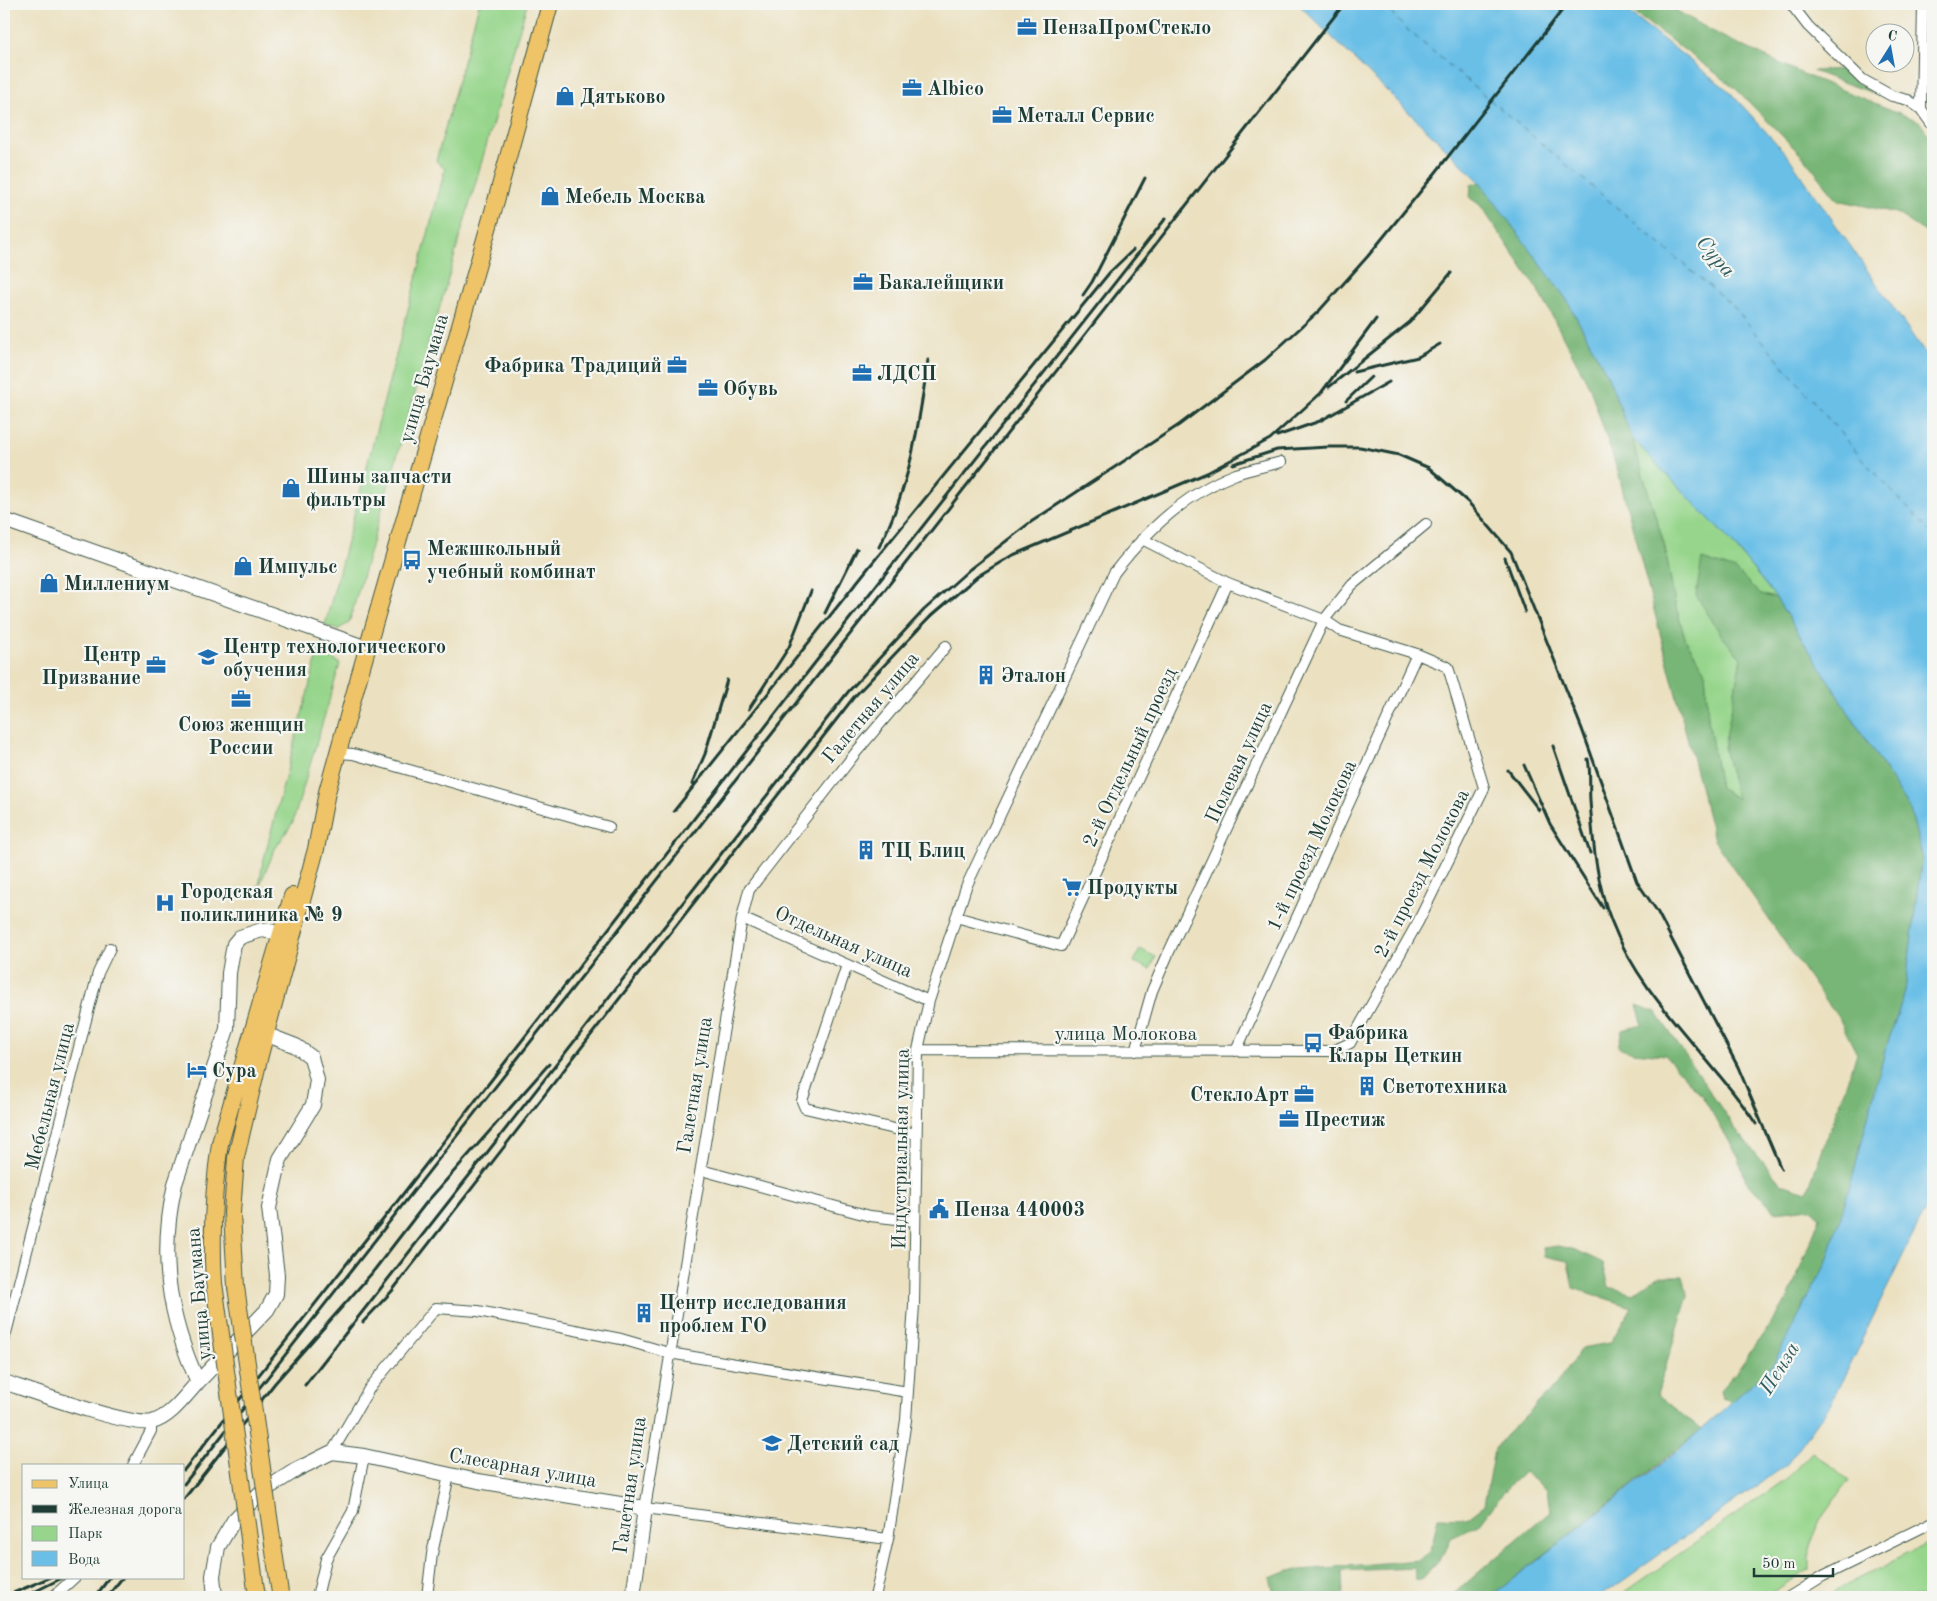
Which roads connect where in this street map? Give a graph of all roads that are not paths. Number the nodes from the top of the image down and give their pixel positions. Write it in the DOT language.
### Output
graph roads {
  1 [pos="550,4"];
  2 [pos="1791,4"];
  3 [pos="1923,4"];
  4 [pos="1921,108"];
  5 [pos="1933,126"];
  6 [pos="1281,462"];
  7 [pos="8,521"];
  8 [pos="1426,524"];
  9 [pos="1142,539"];
  10 [pos="1228,583"];
  11 [pos="1324,620"];
  12 [pos="946,646"];
  13 [pos="367,648"];
  14 [pos="1417,654"];
  15 [pos="338,753"];
  16 [pos="327,792"];
  17 [pos="609,827"];
  18 [pos="956,917"];
  19 [pos="742,918"];
  20 [pos="281,933"];
  21 [pos="110,948"];
  22 [pos="847,965"];
  23 [pos="929,1001"];
  24 [pos="265,1034"];
  25 [pos="918,1050"];
  26 [pos="1135,1051"];
  27 [pos="1236,1051"];
  28 [pos="1333,1051"];
  29 [pos="916,1134"];
  30 [pos="701,1170"];
  31 [pos="915,1221"];
  32 [pos="4,1341"];
  33 [pos="669,1353"];
  34 [pos="4,1382"];
  35 [pos="198,1382"];
  36 [pos="908,1392"];
  37 [pos="150,1422"];
  38 [pos="332,1452"];
  39 [pos="364,1456"];
  40 [pos="133,1464"];
  41 [pos="449,1475"];
  42 [pos="645,1508"];
  43 [pos="1933,1522"];
  44 [pos="888,1539"];
  45 [pos="74,1578"];
  46 [pos="280,1595"];
  47 [pos="53,1597"];
  48 [pos="214,1597"];
  49 [pos="257,1597"];
  50 [pos="317,1597"];
  51 [pos="427,1597"];
  52 [pos="633,1597"];
  53 [pos="875,1597"];
  54 [pos="1789,1597"];
  1 -- 13 [label="main road, улица Баумана"];
  2 -- 4 [label="street"];
  3 -- 4 [label="street"];
  4 -- 5 [label="street"];
  6 -- 9 [label="street, Индустриальная улица"];
  7 -- 13 [label="street"];
  8 -- 11 [label="street, Полевая улица"];
  9 -- 10 [label="street"];
  9 -- 18 [label="street, Индустриальная улица"];
  10 -- 11 [label="street"];
  10 -- 18 [label="street, 2-й Отдельный проезд"];
  11 -- 14 [label="street"];
  11 -- 26 [label="street, Полевая улица"];
  12 -- 19 [label="street, Галетная улица"];
  13 -- 15 [label="main road, улица Баумана"];
  14 -- 27 [label="street, 1-й проезд Молокова"];
  14 -- 28 [label="street, 2-й проезд Молокова"];
  15 -- 16 [label="main road, улица Баумана"];
  15 -- 17 [label="street"];
  16 -- 20 [label="main road, улица Баумана"];
  16 -- 24 [label="main road, улица Баумана"];
  18 -- 23 [label="street, Индустриальная улица"];
  19 -- 22 [label="street, Отдельная улица"];
  19 -- 30 [label="street, Галетная улица"];
  20 -- 35 [label="street"];
  20 -- 49 [label="main road, улица Баумана, bridge"];
  21 -- 32 [label="street, Мебельная улица"];
  22 -- 23 [label="street, Отдельная улица"];
  22 -- 29 [label="street"];
  23 -- 25 [label="street, Индустриальная улица"];
  24 -- 35 [label="street"];
  24 -- 46 [label="main road, улица Баумана, bridge"];
  25 -- 26 [label="street, улица Молокова"];
  25 -- 29 [label="street, Индустриальная улица"];
  26 -- 27 [label="street, улица Молокова"];
  27 -- 28 [label="street, улица Молокова"];
  29 -- 31 [label="street, Индустриальная улица"];
  30 -- 31 [label="street"];
  30 -- 33 [label="street, Галетная улица"];
  31 -- 36 [label="street, Индустриальная улица"];
  33 -- 36 [label="street"];
  33 -- 38 [label="street"];
  33 -- 42 [label="street, Галетная улица"];
  34 -- 37 [label="street"];
  35 -- 37 [label="street"];
  36 -- 44 [label="street, Индустриальная улица"];
  37 -- 40 [label="street"];
  38 -- 39 [label="street, Слесарная улица"];
  38 -- 48 [label="street"];
  39 -- 41 [label="street, Слесарная улица"];
  39 -- 50 [label="street"];
  41 -- 42 [label="street, Слесарная улица"];
  41 -- 51 [label="street"];
  42 -- 44 [label="street, Слесарная улица"];
  42 -- 52 [label="street, Галетная улица"];
  43 -- 54 [label="street"];
  44 -- 53 [label="street, Индустриальная улица"];
  45 -- 47 [label="street"];
}
